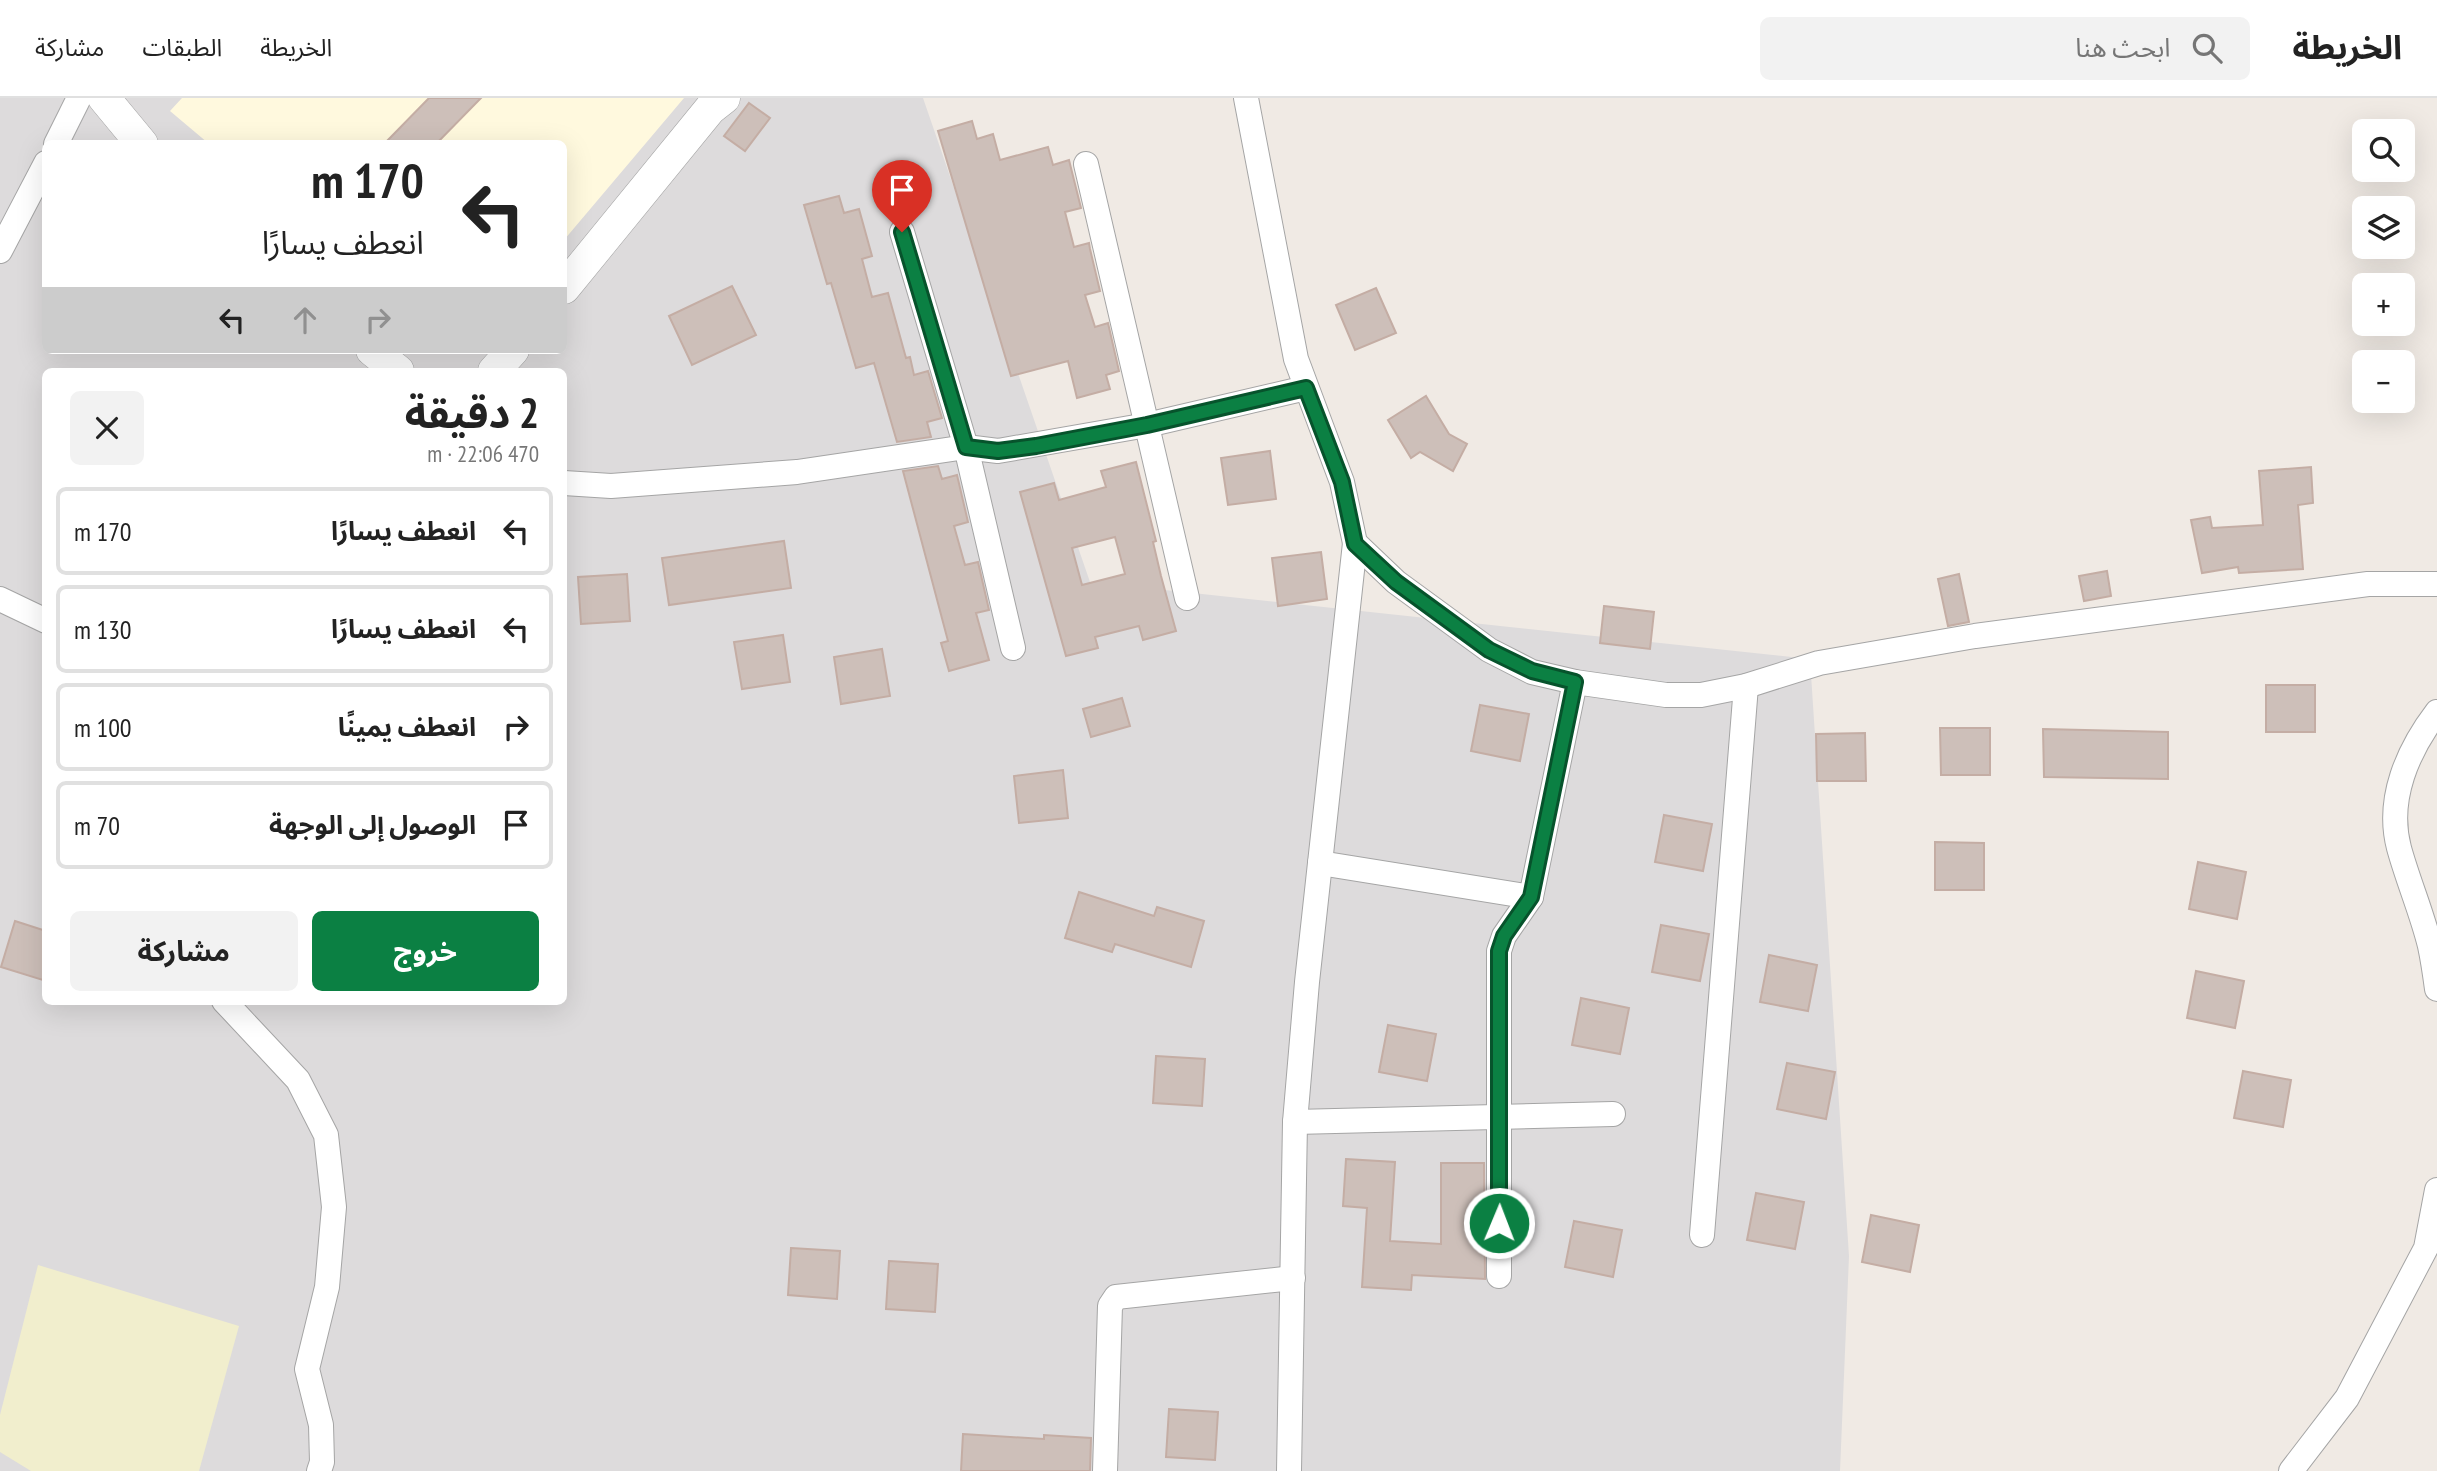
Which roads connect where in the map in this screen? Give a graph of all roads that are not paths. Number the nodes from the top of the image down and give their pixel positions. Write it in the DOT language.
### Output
graph roads {
  1 [pos="79,98"];
  2 [pos="104,98"];
  3 [pos="724,98"];
  4 [pos="1245,98"];
  5 [pos="58,140"];
  6 [pos="139,140"];
  7 [pos="1086,164"];
  8 [pos="42,171"];
  9 [pos="902,232"];
  10 [pos="0,251"];
  11 [pos="567,284"];
  12 [pos="377,354"];
  13 [pos="509,354"];
  14 [pos="394,368"];
  15 [pos="497,368"];
  16 [pos="1306,388"];
  17 [pos="1147,425"];
  18 [pos="966,447"];
  19 [pos="567,483"];
  20 [pos="1355,544"];
  21 [pos="2437,584"];
  22 [pos="1186,598"];
  23 [pos="0,599"];
  24 [pos="42,619"];
  25 [pos="1013,648"];
  26 [pos="1575,682"];
  27 [pos="1746,686"];
  28 [pos="2437,712"];
  29 [pos="1320,863"];
  30 [pos="1531,897"];
  31 [pos="2437,989"];
  32 [pos="228,1005"];
  33 [pos="1613,1114"];
  34 [pos="1501,1118"];
  35 [pos="1295,1122"];
  36 [pos="2437,1190"];
  37 [pos="1702,1234"];
  38 [pos="1499,1276"];
  39 [pos="1293,1278"];
  40 [pos="319,1471"];
  41 [pos="1105,1471"];
  42 [pos="1289,1471"];
  43 [pos="2291,1471"];
  1 -- 5 [label="street"];
  2 -- 6 [label="street"];
  3 -- 11 [label="street"];
  4 -- 16 [label="street"];
  7 -- 17 [label="street"];
  8 -- 10 [label="street"];
  9 -- 18 [label="street"];
  12 -- 14 [label="street"];
  13 -- 15 [label="street"];
  16 -- 17 [label="street"];
  16 -- 20 [label="street"];
  17 -- 18 [label="street"];
  17 -- 22 [label="street"];
  18 -- 19 [label="street"];
  18 -- 25 [label="street"];
  20 -- 26 [label="street"];
  20 -- 29 [label="street"];
  21 -- 27 [label="street"];
  23 -- 24 [label="street"];
  26 -- 27 [label="street"];
  26 -- 30 [label="street"];
  27 -- 37 [label="street"];
  28 -- 31 [label="street"];
  29 -- 30 [label="street"];
  29 -- 35 [label="street"];
  30 -- 34 [label="street"];
  32 -- 40 [label="street"];
  33 -- 34 [label="street"];
  34 -- 35 [label="street"];
  34 -- 38 [label="street"];
  35 -- 39 [label="street"];
  36 -- 43 [label="street"];
  39 -- 41 [label="street"];
  39 -- 42 [label="street"];
}
